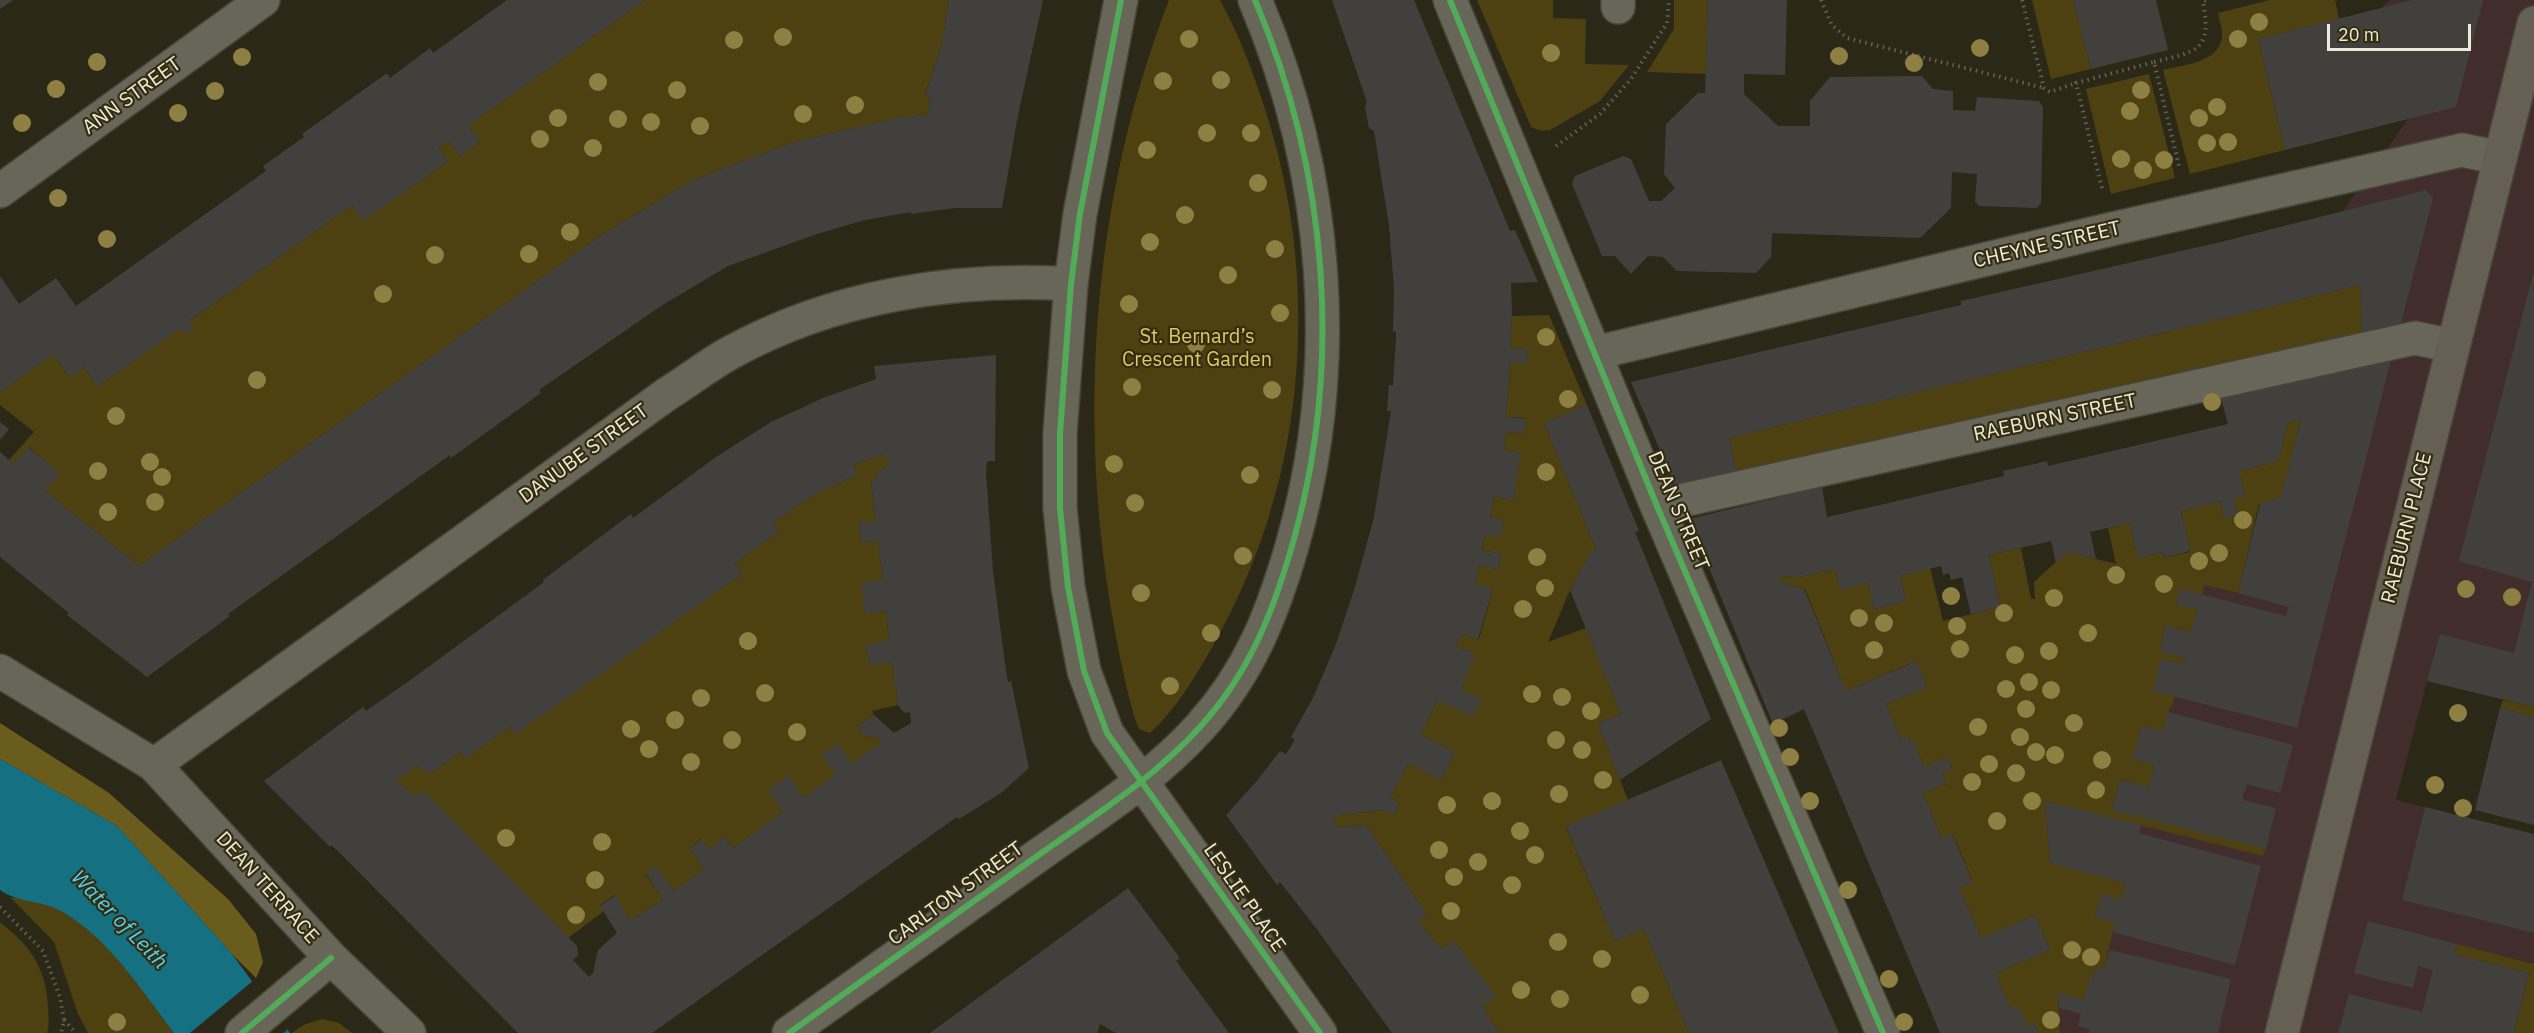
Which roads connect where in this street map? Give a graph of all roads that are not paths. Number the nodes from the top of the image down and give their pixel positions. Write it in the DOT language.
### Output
graph roads {
  1 [pos="263,0"];
  2 [pos="1120,0"];
  3 [pos="1255,0"];
  4 [pos="1450,0"];
  5 [pos="2534,23"];
  6 [pos="2500,158"];
  7 [pos="0,191"];
  8 [pos="1071,284"];
  9 [pos="2453,346"];
  10 [pos="1594,353"];
  11 [pos="1657,506"];
  12 [pos="0,671"];
  13 [pos="154,765"];
  14 [pos="1142,781"];
  15 [pos="331,958"];
  16 [pos="242,1033"];
  17 [pos="409,1033"];
  18 [pos="789,1033"];
  19 [pos="1320,1033"];
  20 [pos="1882,1033"];
  21 [pos="2282,1033"];
  1 -- 7 [label="street, ANN STREET"];
  2 -- 8 [label="street, LESLIE PLACE"];
  3 -- 14 [label="street, CARLTON STREET"];
  4 -- 10 [label="street, DEAN STREET"];
  5 -- 6 [label="main road, RAEBURN PLACE"];
  6 -- 9 [label="main road, RAEBURN PLACE"];
  6 -- 10 [label="street, CHEYNE STREET"];
  8 -- 13 [label="street, DANUBE STREET"];
  8 -- 14 [label="street, LESLIE PLACE"];
  9 -- 11 [label="street, RAEBURN STREET"];
  9 -- 21 [label="main road, RAEBURN PLACE"];
  10 -- 11 [label="street, DEAN STREET"];
  11 -- 20 [label="street, DEAN STREET"];
  12 -- 13 [label="street, DEAN TERRACE"];
  13 -- 15 [label="street, DEAN TERRACE"];
  14 -- 18 [label="street, CARLTON STREET"];
  14 -- 19 [label="street, LESLIE PLACE"];
  15 -- 16 [label="street"];
  15 -- 17 [label="street, DEAN TERRACE"];
}
